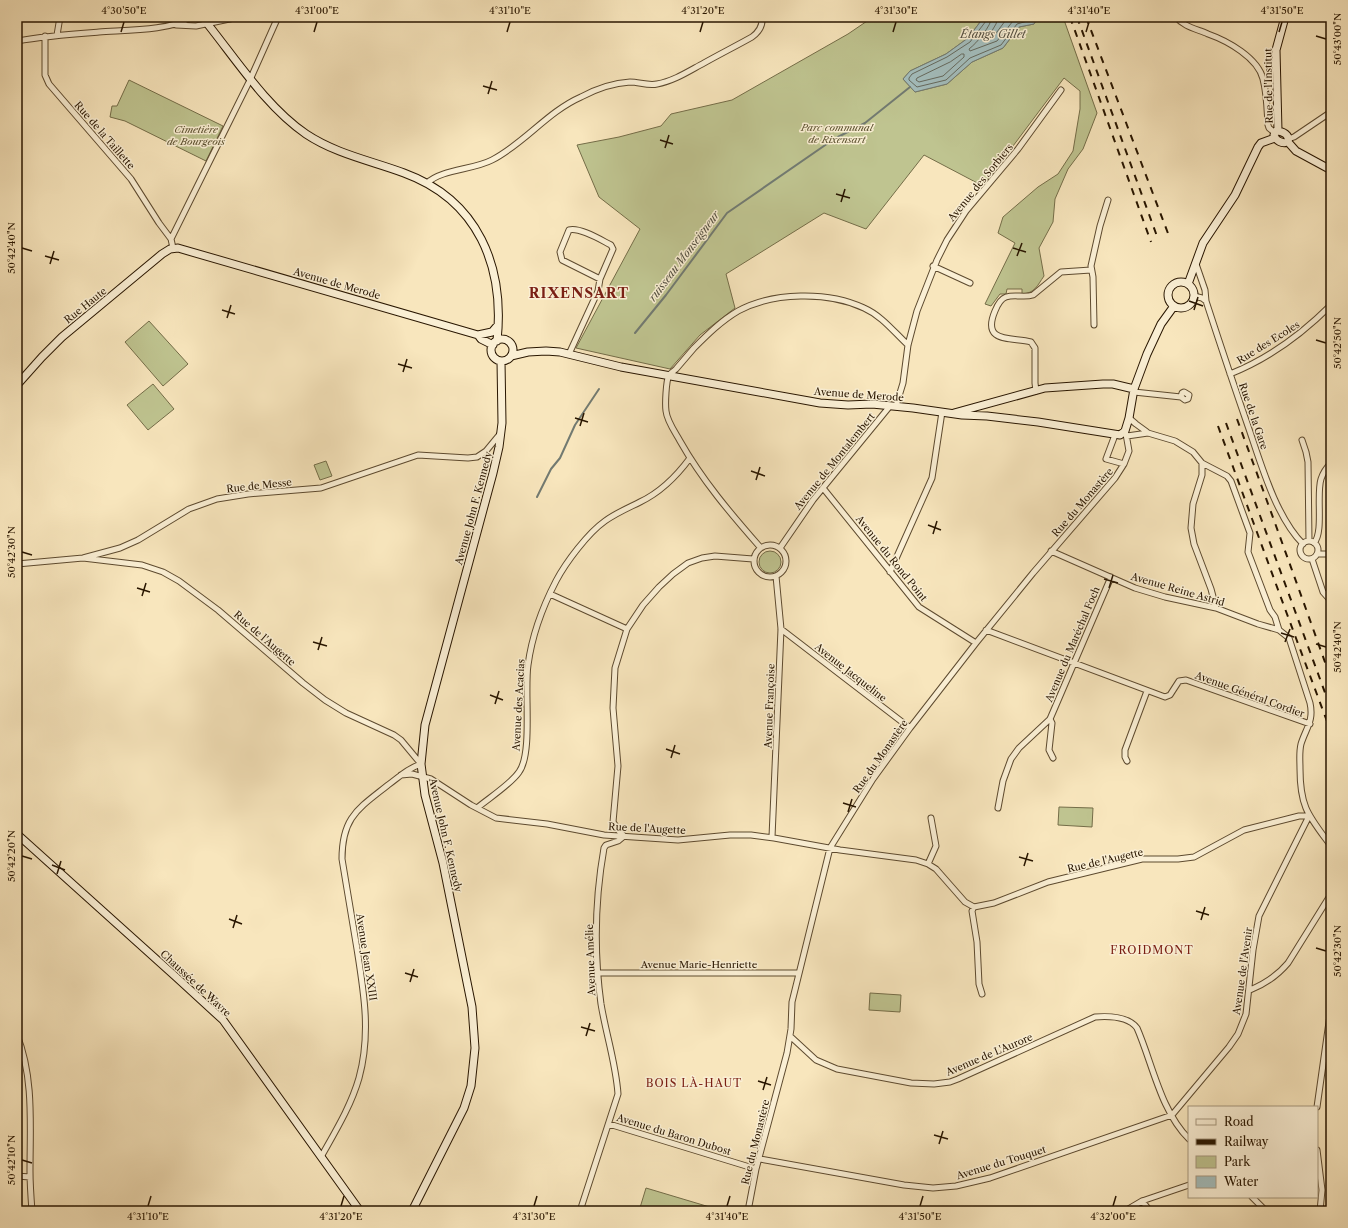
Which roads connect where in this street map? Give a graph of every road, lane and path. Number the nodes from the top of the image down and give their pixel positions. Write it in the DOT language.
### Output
graph roads {
  1 [pos="60,17"];
  2 [pos="192,17"];
  3 [pos="202,17"];
  4 [pos="239,17"];
  5 [pos="278,17"];
  6 [pos="762,17"];
  7 [pos="1176,17"];
  8 [pos="1285,17"];
  9 [pos="208,24"];
  10 [pos="175,25"];
  11 [pos="57,35"];
  12 [pos="45,36"];
  13 [pos="17,41"];
  14 [pos="251,78"];
  15 [pos="1061,90"];
  16 [pos="1331,112"];
  17 [pos="1276,134"];
  18 [pos="1288,140"];
  19 [pos="1331,170"];
  20 [pos="428,183"];
  21 [pos="1108,200"];
  22 [pos="171,239"];
  23 [pos="173,248"];
  24 [pos="1196,264"];
  25 [pos="934,266"];
  26 [pos="1091,270"];
  27 [pos="600,279"];
  28 [pos="970,283"];
  29 [pos="1188,284"];
  30 [pos="1194,296"];
  31 [pos="1206,301"];
  32 [pos="1331,305"];
  33 [pos="1174,306"];
  34 [pos="499,323"];
  35 [pos="1094,326"];
  36 [pos="478,335"];
  37 [pos="495,343"];
  38 [pos="908,345"];
  39 [pos="569,354"];
  40 [pos="511,356"];
  41 [pos="501,361"];
  42 [pos="1230,374"];
  43 [pos="669,376"];
  44 [pos="17,385"];
  45 [pos="1036,391"];
  46 [pos="1134,391"];
  47 [pos="1181,397"];
  48 [pos="987,404"];
  49 [pos="893,406"];
  50 [pos="942,412"];
  51 [pos="952,413"];
  52 [pos="988,416"];
  53 [pos="1129,418"];
  54 [pos="1126,433"];
  55 [pos="1148,433"];
  56 [pos="501,434"];
  57 [pos="1115,434"];
  58 [pos="1302,440"];
  59 [pos="690,458"];
  60 [pos="1202,463"];
  61 [pos="1331,463"];
  62 [pos="1124,464"];
  63 [pos="823,488"];
  64 [pos="1309,541"];
  65 [pos="1314,543"];
  66 [pos="1303,544"];
  67 [pos="760,547"];
  68 [pos="780,548"];
  69 [pos="1051,551"];
  70 [pos="1318,554"];
  71 [pos="1331,554"];
  72 [pos="83,558"];
  73 [pos="753,559"];
  74 [pos="1312,559"];
  75 [pos="17,564"];
  76 [pos="890,572"];
  77 [pos="776,576"];
  78 [pos="1110,577"];
  79 [pos="550,594"];
  80 [pos="1331,601"];
  81 [pos="1216,608"];
  82 [pos="627,629"];
  83 [pos="781,630"];
  84 [pos="986,630"];
  85 [pos="1279,630"];
  86 [pos="976,643"];
  87 [pos="1074,664"];
  88 [pos="1147,691"];
  89 [pos="1050,719"];
  90 [pos="1310,724"];
  91 [pos="910,728"];
  92 [pos="1053,758"];
  93 [pos="1128,761"];
  94 [pos="421,764"];
  95 [pos="401,775"];
  96 [pos="422,777"];
  97 [pos="477,808"];
  98 [pos="998,808"];
  99 [pos="1309,816"];
  100 [pos="930,818"];
  101 [pos="17,834"];
  102 [pos="624,836"];
  103 [pos="772,837"];
  104 [pos="1331,846"];
  105 [pos="830,848"];
  106 [pos="928,864"];
  107 [pos="1331,894"];
  108 [pos="974,907"];
  109 [pos="598,973"];
  110 [pos="799,974"];
  111 [pos="1250,990"];
  112 [pos="982,994"];
  113 [pos="1331,1008"];
  114 [pos="17,1035"];
  115 [pos="790,1036"];
  116 [pos="1317,1106"];
  117 [pos="1172,1115"];
  118 [pos="609,1124"];
  119 [pos="1188,1138"];
  120 [pos="321,1157"];
  121 [pos="1318,1158"];
  122 [pos="760,1159"];
  123 [pos="756,1169"];
  124 [pos="17,1176"];
  125 [pos="30,1177"];
  126 [pos="1188,1185"];
  127 [pos="1253,1198"];
  128 [pos="1142,1201"];
  129 [pos="32,1211"];
  130 [pos="360,1211"];
  131 [pos="412,1211"];
  132 [pos="580,1211"];
  133 [pos="748,1211"];
  134 [pos="1125,1211"];
  135 [pos="1150,1211"];
  136 [pos="1266,1211"];
  137 [pos="1320,1211"];
  1 -- 11 [label="street"];
  2 -- 10 [label="street"];
  3 -- 9 [label="street"];
  4 -- 9 [label="street"];
  5 -- 14 [label="street"];
  6 -- 20 [label="street"];
  7 -- 17 [label="street"];
  8 -- 17 [label="street, Rue de l'Institut"];
  9 -- 10 [label="street"];
  9 -- 14 [label="street"];
  10 -- 11 [label="street"];
  11 -- 12 [label="street"];
  12 -- 13 [label="street"];
  12 -- 22 [label="street, Rue de la Taillette"];
  14 -- 20 [label="street"];
  14 -- 22 [label="street"];
  15 -- 25 [label="street, Avenue des Sorbiers"];
  16 -- 18 [label="street"];
  17 -- 18 [label="street"];
  17 -- 24 [label="street"];
  18 -- 19 [label="street"];
  20 -- 34 [label="street"];
  21 -- 26 [label="street"];
  22 -- 23 [label="street"];
  23 -- 36 [label="street, Avenue de Merode"];
  23 -- 44 [label="street, Rue Haute"];
  24 -- 29 [label="street"];
  24 -- 31 [label="street, Rue de la Gare"];
  25 -- 28 [label="street"];
  25 -- 38 [label="street, Avenue des Sorbiers"];
  26 -- 35 [label="street"];
  26 -- 45 [label="street"];
  27 -- 27 [label="street"];
  27 -- 39 [label="street"];
  29 -- 30 [label="street"];
  29 -- 33 [label="street"];
  30 -- 31 [label="street"];
  30 -- 33 [label="street"];
  31 -- 42 [label="street, Rue de la Gare"];
  32 -- 42 [label="street, Rue des Ecoles"];
  33 -- 46 [label="street"];
  34 -- 36 [label="street"];
  34 -- 37 [label="street"];
  36 -- 37 [label="street, Avenue de Merode"];
  37 -- 40 [label="street"];
  37 -- 41 [label="street"];
  38 -- 43 [label="street"];
  38 -- 49 [label="street, Avenue des Sorbiers"];
  39 -- 40 [label="street, Avenue de Merode"];
  39 -- 43 [label="street, Avenue de Merode"];
  40 -- 41 [label="street"];
  41 -- 56 [label="street, Avenue John F. Kennedy"];
  42 -- 66 [label="street, Rue de la Gare"];
  43 -- 49 [label="street, Avenue de Merode"];
  43 -- 59 [label="street"];
  45 -- 46 [label="street"];
  45 -- 48 [label="street"];
  46 -- 47 [label="street"];
  46 -- 53 [label="street"];
  48 -- 51 [label="street"];
  48 -- 52 [label="street"];
  49 -- 50 [label="street, Avenue de Merode"];
  49 -- 63 [label="street, Avenue de Montalembert"];
  50 -- 51 [label="street, Avenue de Merode"];
  50 -- 76 [label="street"];
  51 -- 52 [label="street, Avenue de Merode"];
  52 -- 57 [label="street, Avenue de Merode"];
  53 -- 54 [label="street"];
  53 -- 55 [label="street"];
  54 -- 55 [label="street"];
  54 -- 57 [label="street, Avenue de Merode"];
  54 -- 62 [label="street"];
  55 -- 60 [label="street"];
  56 -- 72 [label="street, Rue de Messe"];
  56 -- 94 [label="street, Avenue John F. Kennedy"];
  57 -- 62 [label="street"];
  58 -- 64 [label="street"];
  59 -- 67 [label="street"];
  59 -- 79 [label="street, Avenue des Acacias"];
  60 -- 81 [label="street"];
  60 -- 85 [label="street"];
  61 -- 65 [label="street"];
  62 -- 69 [label="street, Rue du Monastère"];
  63 -- 68 [label="street, Avenue de Montalembert"];
  63 -- 76 [label="street, Avenue du Rond Point"];
  64 -- 65 [label="street"];
  64 -- 66 [label="street"];
  65 -- 70 [label="street"];
  66 -- 74 [label="street"];
  67 -- 68 [label="street"];
  67 -- 73 [label="street"];
  68 -- 77 [label="street"];
  69 -- 78 [label="street, Avenue Reine Astrid"];
  69 -- 84 [label="street, Rue du Monastère"];
  70 -- 71 [label="street"];
  70 -- 74 [label="street"];
  72 -- 75 [label="street, Rue de Messe"];
  72 -- 94 [label="street, Rue de l'Augette"];
  73 -- 77 [label="street"];
  73 -- 82 [label="street"];
  74 -- 80 [label="street"];
  76 -- 86 [label="street, Avenue du Rond Point"];
  77 -- 83 [label="street, Avenue Françoise"];
  78 -- 81 [label="street, Avenue Reine Astrid"];
  78 -- 87 [label="street, Avenue du Maréchal Foch"];
  79 -- 82 [label="street"];
  79 -- 97 [label="street, Avenue des Acacias"];
  81 -- 85 [label="street, Avenue Reine Astrid"];
  82 -- 102 [label="street"];
  83 -- 91 [label="street, Avenue Jacqueline"];
  83 -- 103 [label="street, Avenue Françoise"];
  84 -- 86 [label="street, Rue du Monastère"];
  84 -- 87 [label="street, Avenue Général Cordier"];
  85 -- 90 [label="street"];
  86 -- 91 [label="street, Rue du Monastère"];
  87 -- 88 [label="street, Avenue Général Cordier"];
  87 -- 89 [label="street, Avenue du Maréchal Foch"];
  88 -- 90 [label="street, Avenue Général Cordier"];
  88 -- 93 [label="street"];
  89 -- 92 [label="street, Avenue du Maréchal Foch"];
  89 -- 98 [label="street, Avenue du Maréchal Foch"];
  90 -- 99 [label="street"];
  91 -- 105 [label="street, Rue du Monastère"];
  94 -- 95 [label="street, Avenue Jean XXIII"];
  94 -- 96 [label="street, Avenue John F. Kennedy"];
  95 -- 96 [label="street"];
  95 -- 120 [label="street, Avenue Jean XXIII"];
  96 -- 97 [label="street, Rue de l'Augette"];
  96 -- 131 [label="street, Avenue John F. Kennedy"];
  97 -- 102 [label="street, Rue de l'Augette"];
  99 -- 104 [label="street"];
  99 -- 108 [label="street, Rue de l'Augette"];
  99 -- 111 [label="street, Avenue de l'Avenir"];
  100 -- 106 [label="street"];
  101 -- 120 [label="street, Chaussée de Wavre"];
  102 -- 103 [label="street, Rue de l'Augette"];
  102 -- 109 [label="street, Avenue Amélie"];
  103 -- 105 [label="street, Rue de l'Augette"];
  105 -- 106 [label="street, Rue de l'Augette"];
  105 -- 110 [label="street, Rue du Monastère"];
  106 -- 108 [label="street, Rue de l'Augette"];
  107 -- 111 [label="street"];
  108 -- 112 [label="street"];
  109 -- 110 [label="street, Avenue Marie-Henriette"];
  109 -- 118 [label="street, Avenue Amélie"];
  110 -- 115 [label="street, Rue du Monastère"];
  111 -- 117 [label="street, Avenue de l'Avenir"];
  113 -- 116 [label="street"];
  114 -- 125 [label="street"];
  115 -- 117 [label="street, Avenue de L'Aurore"];
  115 -- 122 [label="street, Rue du Monastère"];
  117 -- 119 [label="street"];
  117 -- 122 [label="street, Avenue du Touquet"];
  118 -- 123 [label="street, Avenue du Baron Dubost"];
  118 -- 132 [label="street"];
  120 -- 130 [label="street, Chaussée de Wavre"];
  121 -- 137 [label="street"];
  122 -- 123 [label="street, Rue du Monastère"];
  123 -- 133 [label="street, Rue du Monastère"];
  124 -- 125 [label="street"];
  125 -- 129 [label="street"];
  126 -- 128 [label="street"];
  127 -- 136 [label="street"];
  128 -- 134 [label="street"];
  128 -- 135 [label="street"];
}
